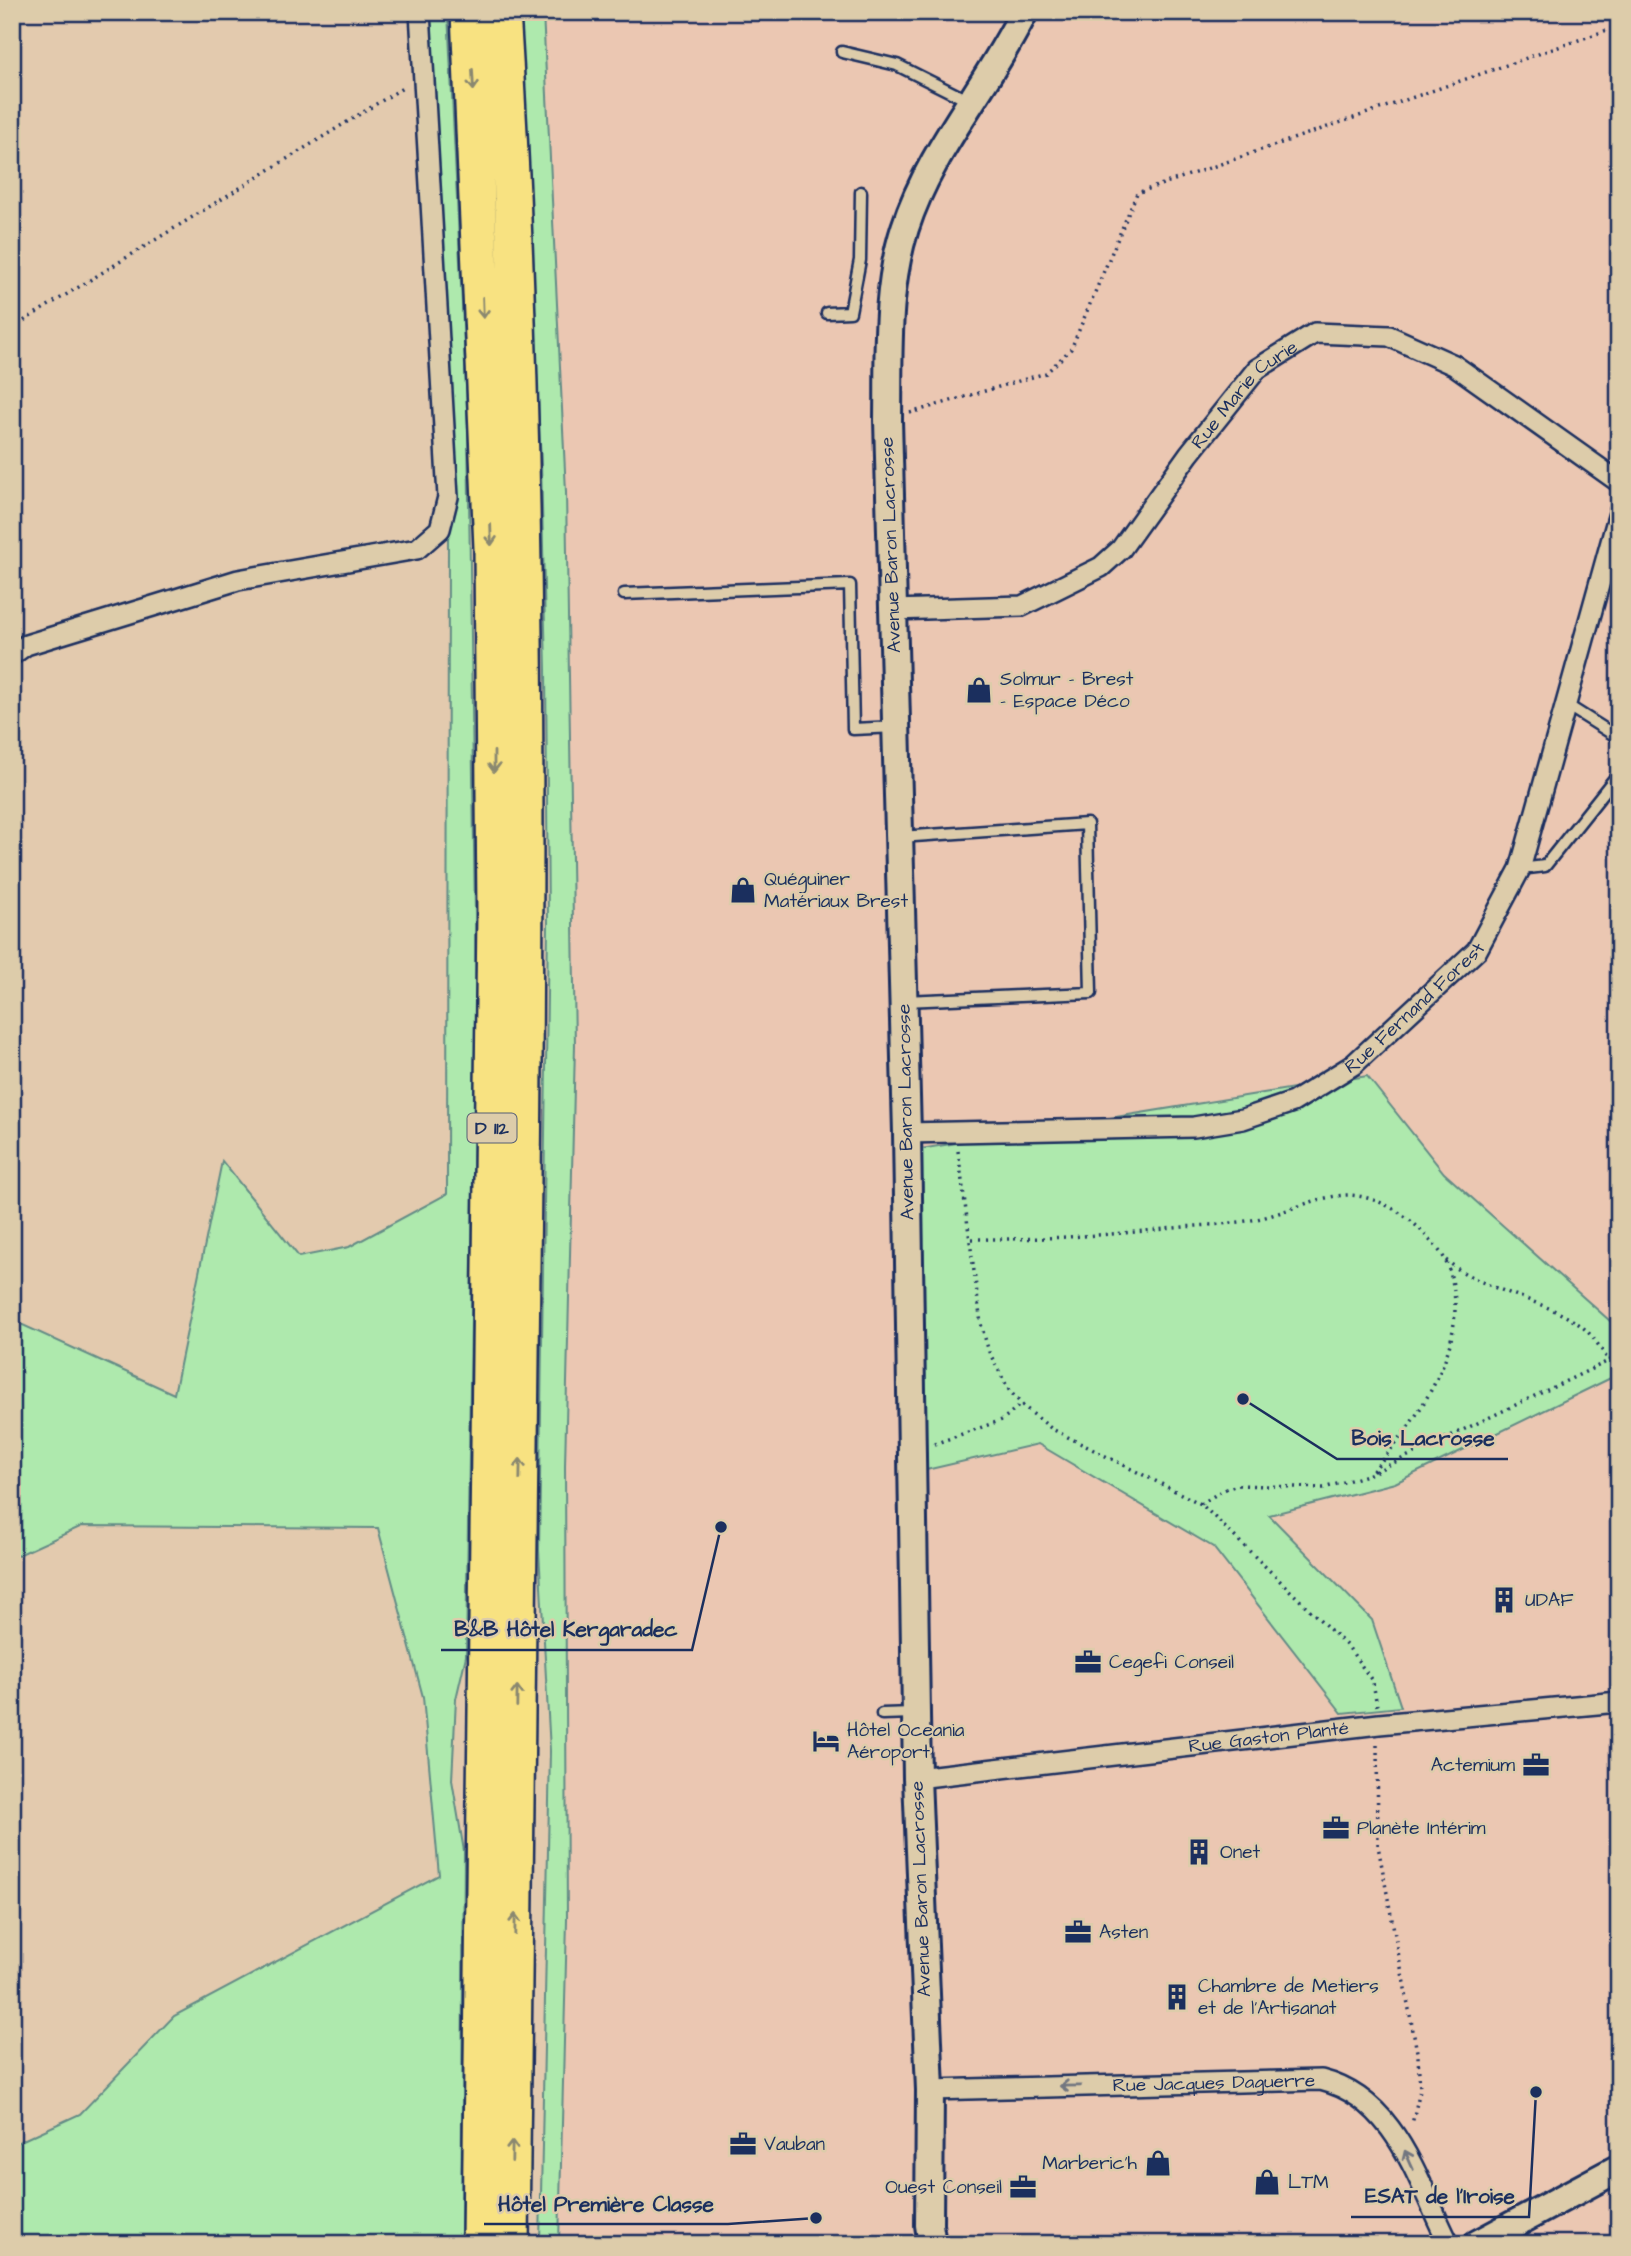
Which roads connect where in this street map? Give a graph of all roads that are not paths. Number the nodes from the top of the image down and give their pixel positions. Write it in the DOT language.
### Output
graph roads {
  1 [pos="420,12"];
  2 [pos="469,12"];
  3 [pos="502,12"];
  4 [pos="1024,12"];
  5 [pos="842,52"];
  6 [pos="971,102"];
  7 [pos="861,192"];
  8 [pos="827,313"];
  9 [pos="1619,482"];
  10 [pos="1619,513"];
  11 [pos="624,594"];
  12 [pos="893,610"];
  13 [pos="12,655"];
  14 [pos="1565,704"];
  15 [pos="896,727"];
  16 [pos="1619,738"];
  17 [pos="1619,773"];
  18 [pos="899,838"];
  19 [pos="1520,869"];
  20 [pos="903,1001"];
  21 [pos="906,1133"];
  22 [pos="1619,1702"];
  23 [pos="916,1713"];
  24 [pos="882,1714"];
  25 [pos="917,1778"];
  26 [pos="930,2090"];
  27 [pos="1619,2168"];
  28 [pos="480,2244"];
  29 [pos="512,2244"];
  30 [pos="932,2244"];
  31 [pos="1449,2244"];
  32 [pos="1476,2244"];
  1 -- 13 [label="street"];
  2 -- 28 [label="highway, D 112, one-way"];
  29 -- 3 [label="highway, D 112, one-way"];
  4 -- 6 [label="street, Avenue Baron Lacrosse"];
  5 -- 6 [label="lane"];
  6 -- 12 [label="street, Avenue Baron Lacrosse"];
  7 -- 8 [label="lane"];
  9 -- 12 [label="street, Rue Marie Curie"];
  10 -- 14 [label="street, Rue Fernand Forest"];
  11 -- 15 [label="lane"];
  12 -- 15 [label="street, Avenue Baron Lacrosse"];
  14 -- 16 [label="lane"];
  14 -- 19 [label="street, Rue Fernand Forest"];
  15 -- 18 [label="street, Avenue Baron Lacrosse"];
  17 -- 19 [label="lane"];
  18 -- 20 [label="street, Avenue Baron Lacrosse"];
  18 -- 20 [label="lane"];
  19 -- 21 [label="street, Rue Fernand Forest"];
  20 -- 21 [label="street, Avenue Baron Lacrosse"];
  21 -- 23 [label="street, Avenue Baron Lacrosse"];
  22 -- 25 [label="street, Rue Gaston Planté"];
  23 -- 24 [label="lane"];
  23 -- 25 [label="street, Avenue Baron Lacrosse"];
  25 -- 26 [label="street, Avenue Baron Lacrosse"];
  26 -- 30 [label="street, Avenue Baron Lacrosse"];
  31 -- 26 [label="street, Rue Jacques Daguerre, one-way"];
  27 -- 32 [label="street"];
}
